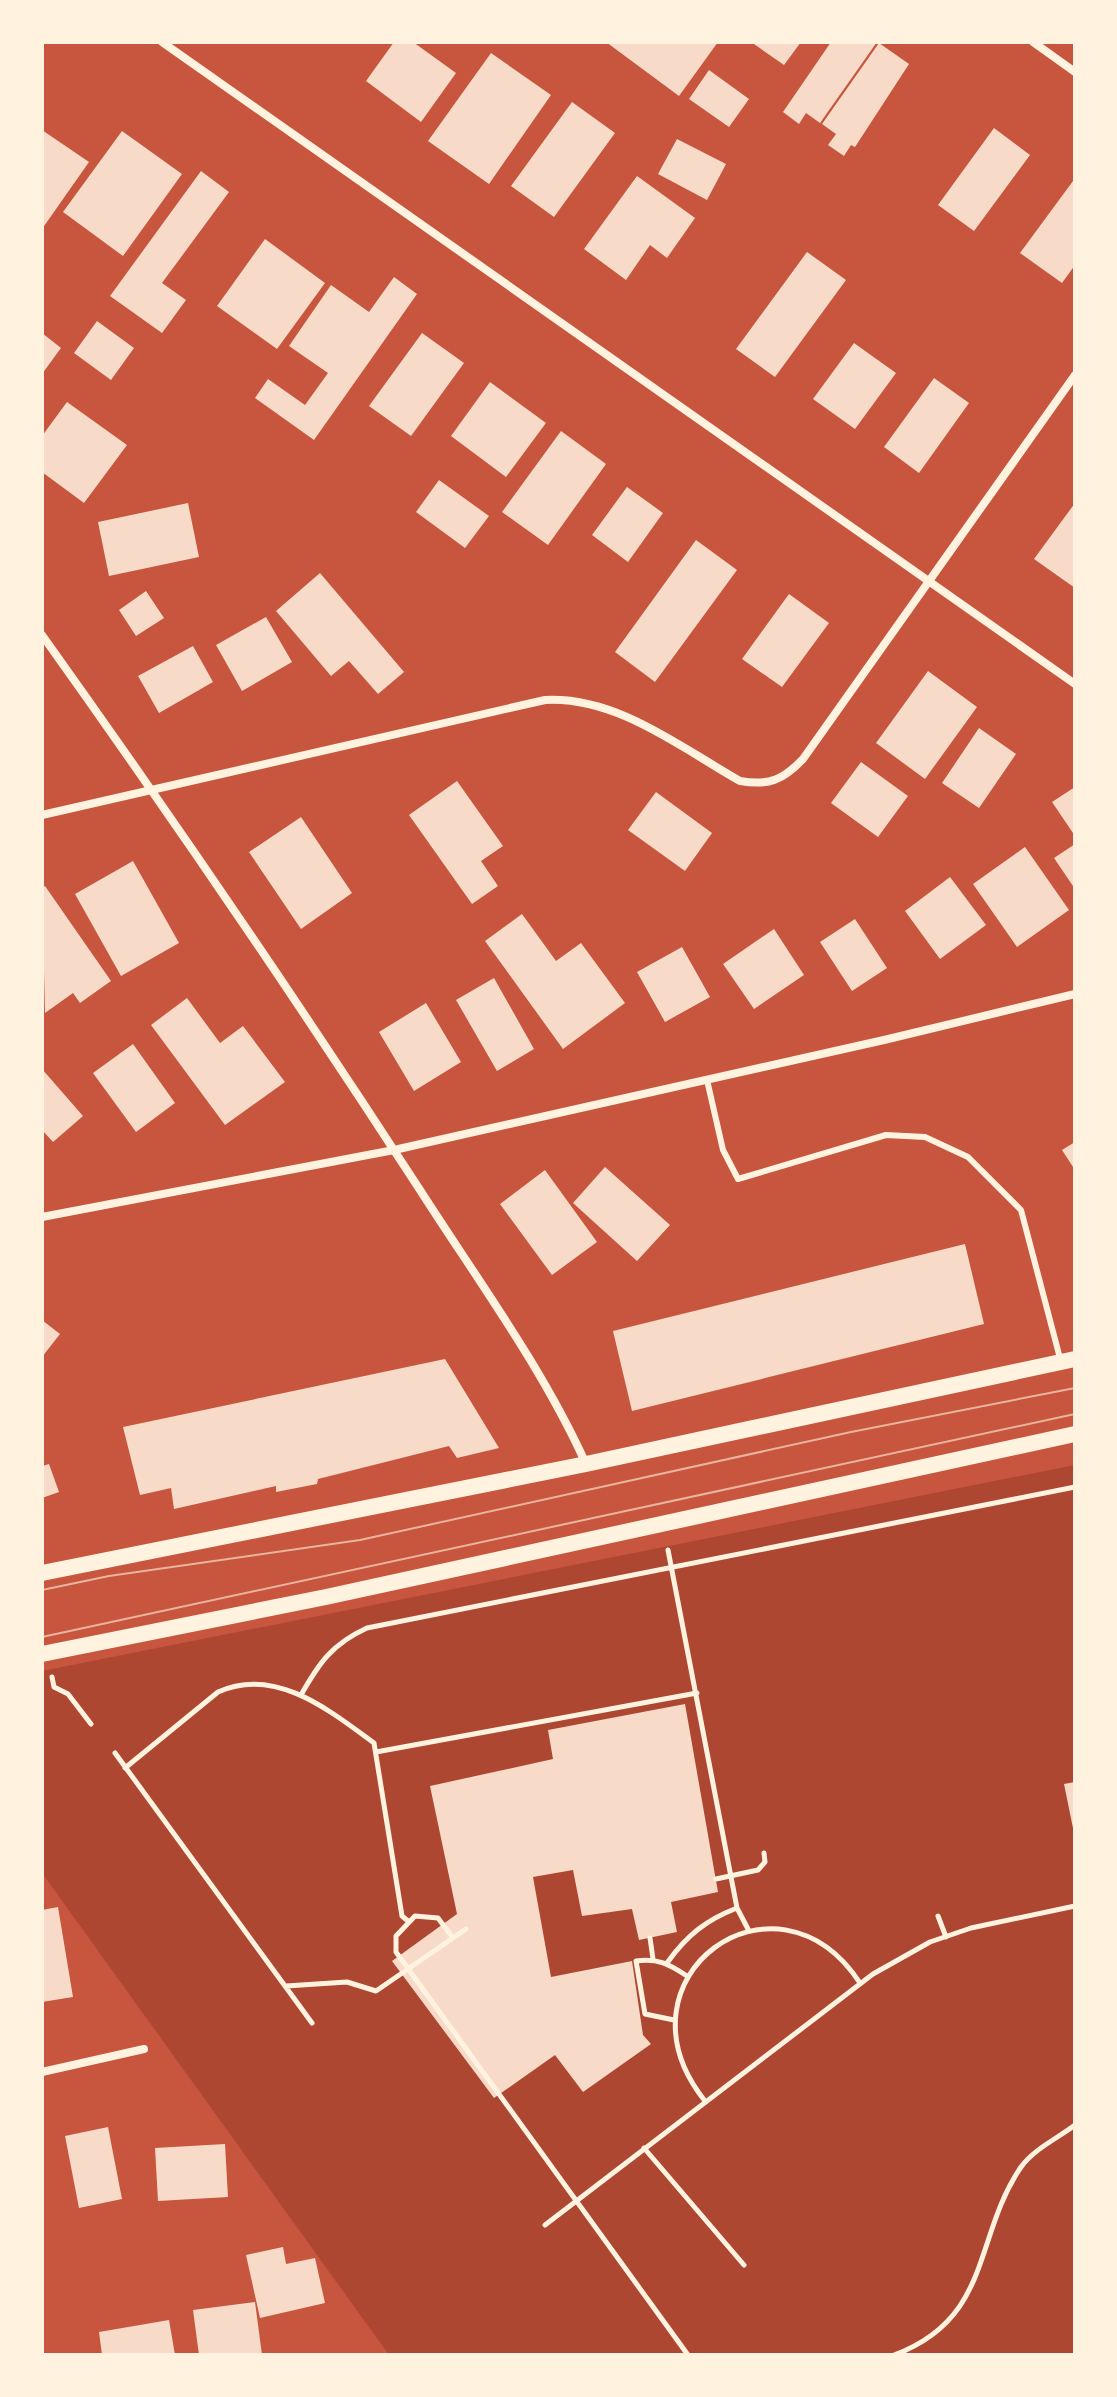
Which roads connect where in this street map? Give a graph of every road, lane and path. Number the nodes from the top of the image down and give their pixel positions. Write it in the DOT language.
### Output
graph roads {
  1 [pos="162,42"];
  2 [pos="1033,42"];
  3 [pos="1075,72"];
  4 [pos="1075,375"];
  5 [pos="932,581"];
  6 [pos="42,635"];
  7 [pos="1075,684"];
  8 [pos="151,788"];
  9 [pos="42,815"];
  10 [pos="1075,994"];
  11 [pos="707,1080"];
  12 [pos="394,1150"];
  13 [pos="42,1217"];
  14 [pos="1068,1360"];
  15 [pos="1075,1434"];
  16 [pos="586,1464"];
  17 [pos="1075,1487"];
  18 [pos="666,1537"];
  19 [pos="672,1570"];
  20 [pos="42,1573"];
  21 [pos="46,1661"];
  22 [pos="697,1693"];
  23 [pos="301,1695"];
  24 [pos="91,1724"];
  25 [pos="376,1752"];
  26 [pos="115,1753"];
  27 [pos="125,1768"];
  28 [pos="764,1853"];
  29 [pos="732,1876"];
  30 [pos="716,1879"];
  31 [pos="1075,1906"];
  32 [pos="737,1908"];
  33 [pos="938,1916"];
  34 [pos="408,1921"];
  35 [pos="466,1929"];
  36 [pos="749,1931"];
  37 [pos="946,1937"];
  38 [pos="453,1938"];
  39 [pos="650,1938"];
  40 [pos="653,1959"];
  41 [pos="667,1963"];
  42 [pos="409,1970"];
  43 [pos="687,1976"];
  44 [pos="860,1984"];
  45 [pos="285,1986"];
  46 [pos="674,2020"];
  47 [pos="312,2023"];
  48 [pos="144,2049"];
  49 [pos="42,2072"];
  50 [pos="705,2101"];
  51 [pos="1075,2125"];
  52 [pos="644,2148"];
  53 [pos="576,2201"];
  54 [pos="545,2225"];
  55 [pos="744,2265"];
  56 [pos="688,2355"];
  57 [pos="894,2355"];
  1 -- 5 [label="street"];
  2 -- 3 [label="street"];
  4 -- 5 [label="street"];
  5 -- 7 [label="street"];
  5 -- 8 [label="street"];
  6 -- 8 [label="street"];
  8 -- 9 [label="street"];
  8 -- 12 [label="street"];
  10 -- 11 [label="street"];
  11 -- 12 [label="street"];
  11 -- 14 [label="lane"];
  12 -- 13 [label="street"];
  12 -- 16 [label="street"];
  14 -- 16 [label="main road"];
  15 -- 21 [label="main road"];
  16 -- 20 [label="main road"];
  17 -- 19 [label="path"];
  18 -- 19 [label="path"];
  19 -- 22 [label="path"];
  19 -- 23 [label="path"];
  21 -- 24 [label="path"];
  22 -- 25 [label="path"];
  22 -- 29 [label="path"];
  23 -- 25 [label="path"];
  23 -- 27 [label="path"];
  25 -- 34 [label="path"];
  26 -- 27 [label="path"];
  27 -- 45 [label="path"];
  28 -- 29 [label="path"];
  29 -- 30 [label="path"];
  29 -- 32 [label="path"];
  31 -- 37 [label="path"];
  32 -- 36 [label="path"];
  32 -- 41 [label="path"];
  33 -- 37 [label="path"];
  34 -- 38 [label="path"];
  34 -- 42 [label="path"];
  35 -- 38 [label="path"];
  36 -- 43 [label="path"];
  36 -- 44 [label="path"];
  37 -- 44 [label="path"];
  38 -- 42 [label="path"];
  39 -- 40 [label="path"];
  40 -- 41 [label="path"];
  40 -- 46 [label="path"];
  41 -- 43 [label="path"];
  42 -- 45 [label="path"];
  42 -- 53 [label="path"];
  43 -- 46 [label="path"];
  44 -- 50 [label="path"];
  45 -- 47 [label="path"];
  46 -- 50 [label="path"];
  48 -- 49 [label="street"];
  50 -- 52 [label="path"];
  51 -- 57 [label="path"];
  52 -- 53 [label="path"];
  52 -- 55 [label="path"];
  53 -- 54 [label="path"];
  53 -- 56 [label="path"];
}
